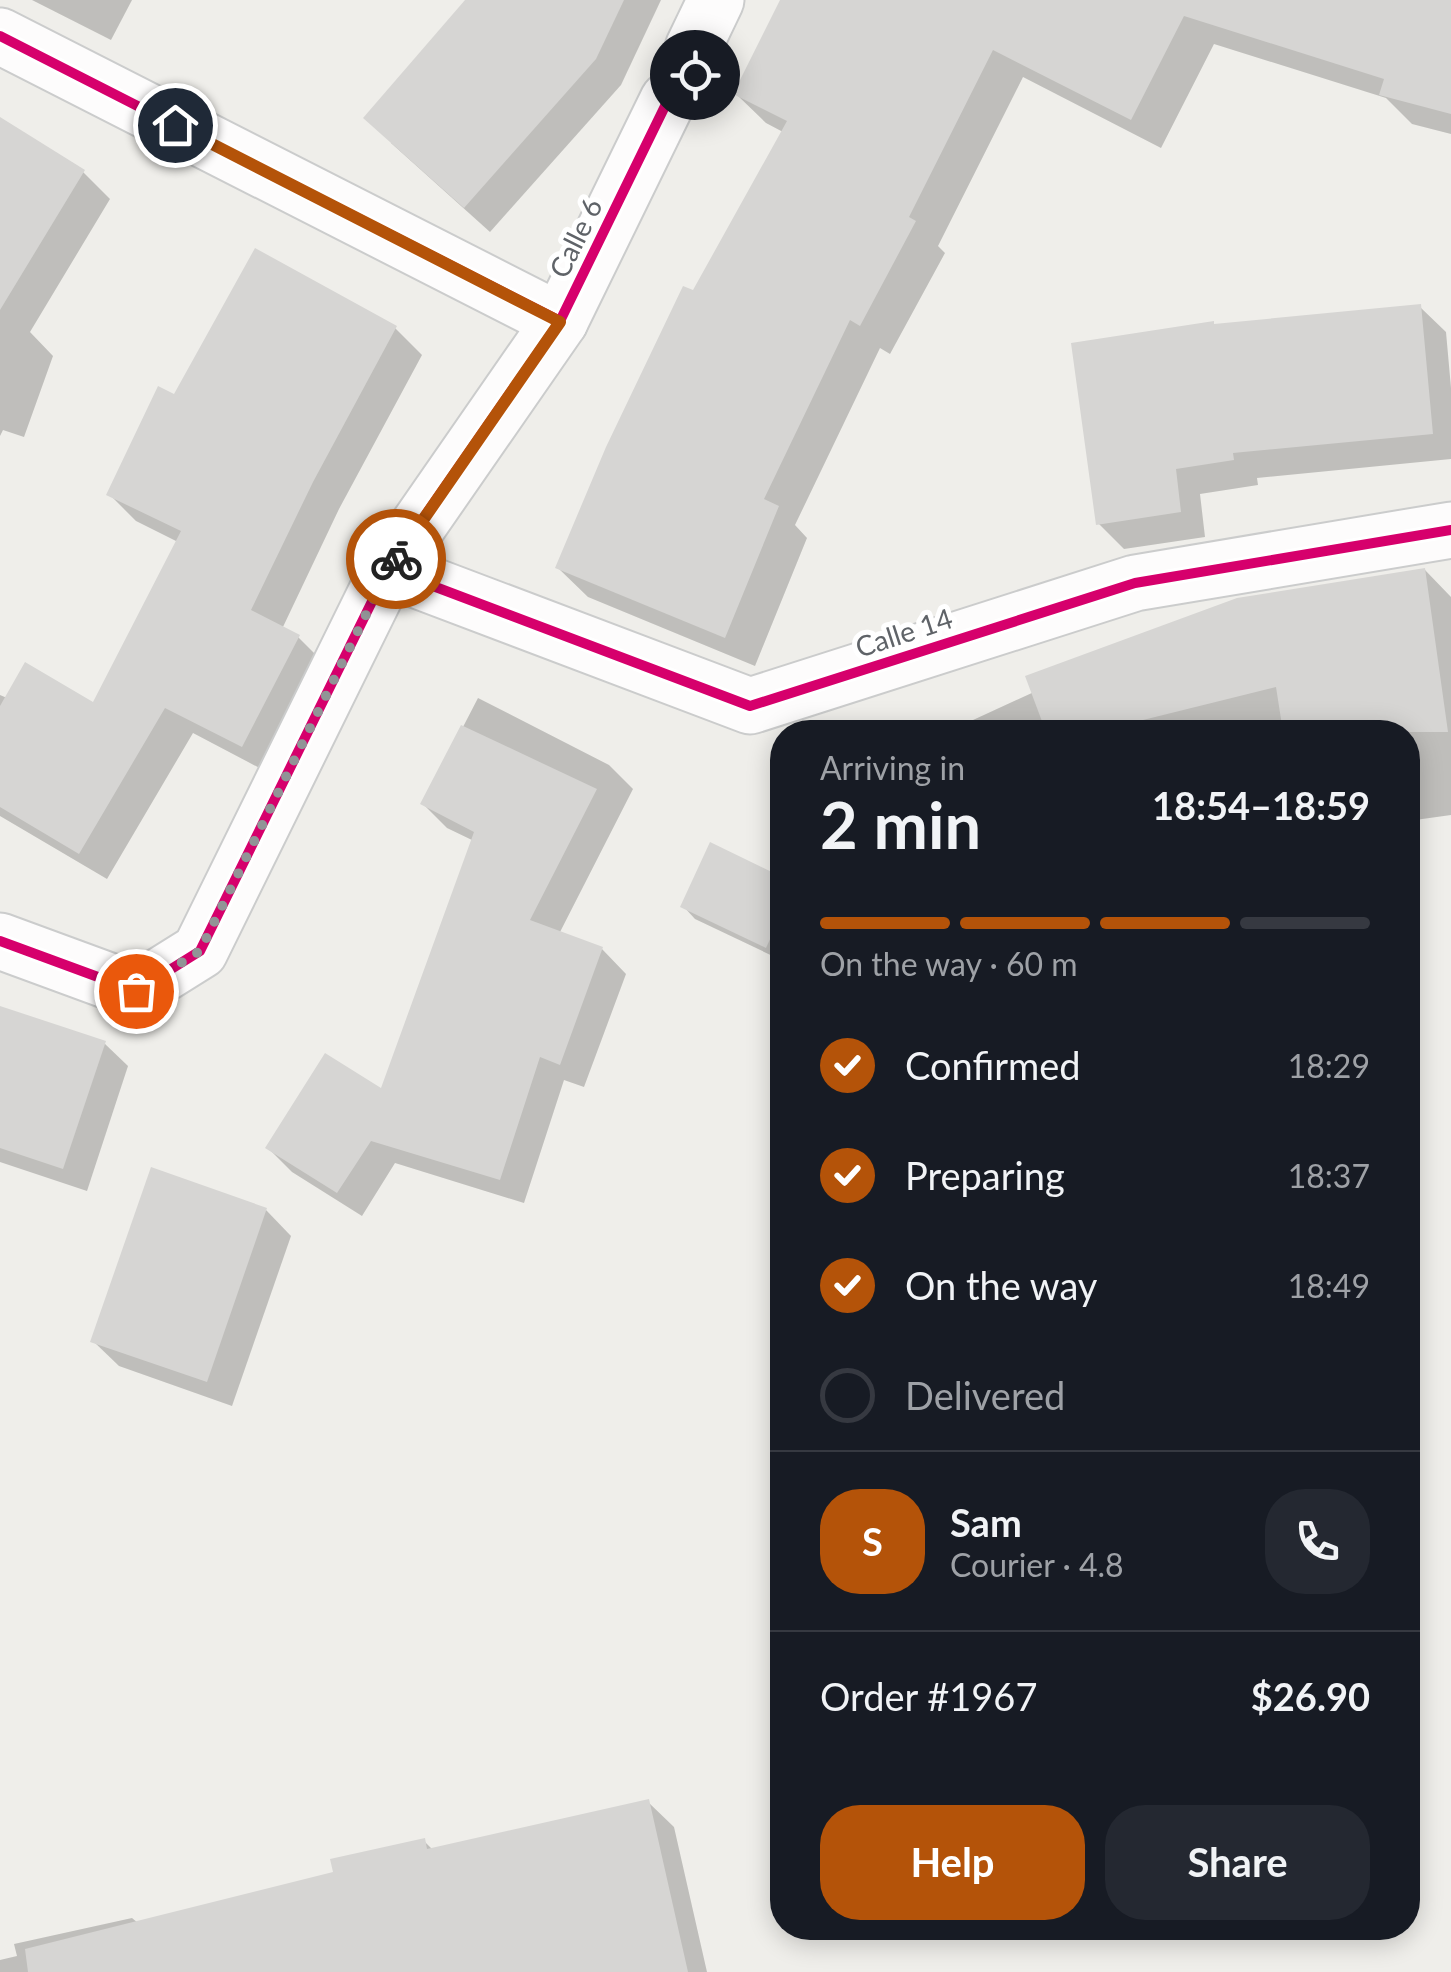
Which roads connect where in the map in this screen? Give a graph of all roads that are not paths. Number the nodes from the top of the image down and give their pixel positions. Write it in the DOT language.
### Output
graph roads {
  1 [pos="716,0"];
  2 [pos="701,30"];
  3 [pos="0,36"];
  4 [pos="658,120"];
  5 [pos="560,322"];
  6 [pos="1451,530"];
  7 [pos="388,570"];
  8 [pos="0,941"];
  1 -- 2 [label="street"];
  3 -- 5 [label="street"];
  4 -- 5 [label="street, Calle 6"];
  5 -- 7 [label="street, Calle 6"];
  6 -- 7 [label="street, Calle 14"];
  7 -- 8 [label="street, Calle 6"];
}
